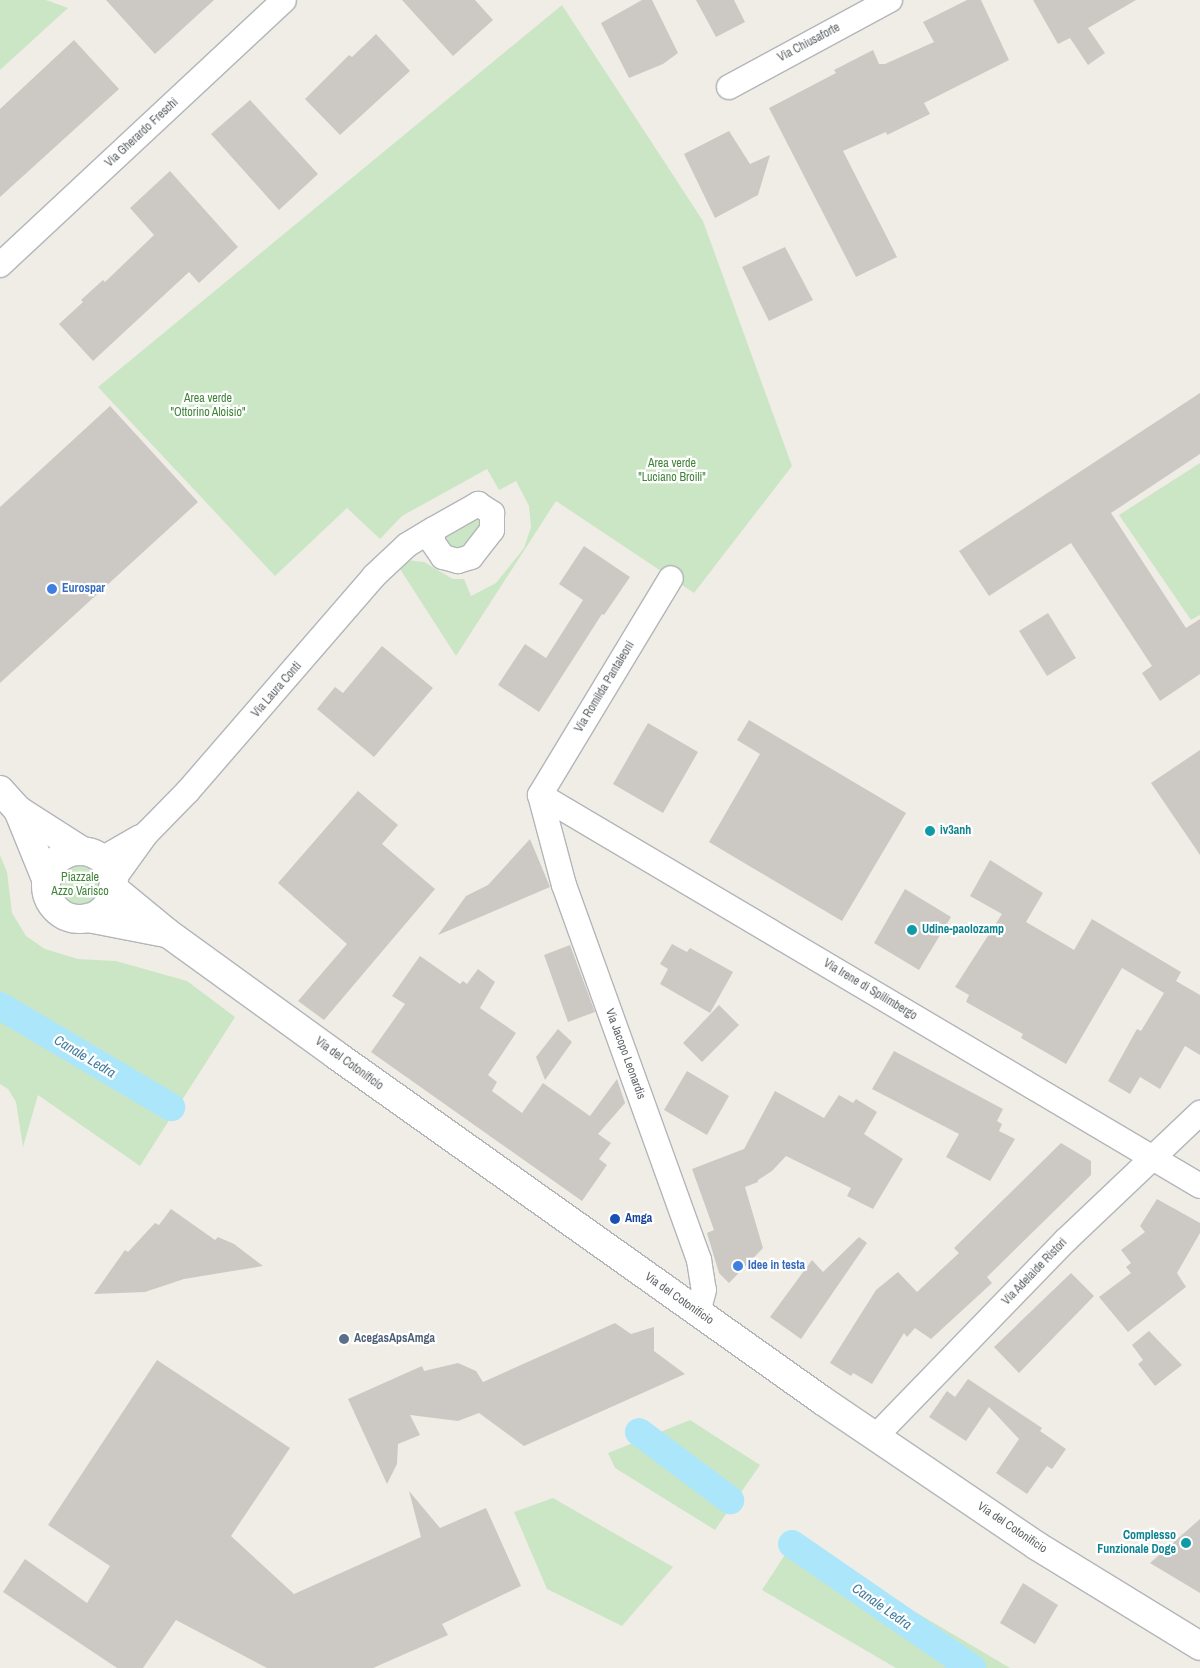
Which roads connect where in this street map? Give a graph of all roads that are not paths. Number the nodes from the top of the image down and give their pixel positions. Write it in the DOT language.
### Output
graph roads {
  1 [pos="284,0"];
  2 [pos="890,0"];
  3 [pos="729,87"];
  4 [pos="0,265"];
  5 [pos="434,529"];
  6 [pos="407,545"];
  7 [pos="437,552"];
  8 [pos="671,578"];
  9 [pos="540,795"];
  10 [pos="9,800"];
  11 [pos="103,870"];
  12 [pos="46,879"];
  13 [pos="88,918"];
  14 [pos="170,934"];
  15 [pos="1200,1113"];
  16 [pos="1153,1158"];
  17 [pos="1200,1186"];
  18 [pos="698,1312"];
  19 [pos="875,1436"];
  20 [pos="1200,1646"];
  1 -- 4 [label="street, Via Gherardo Freschi"];
  2 -- 3 [label="street, Via Chiusaforte"];
  5 -- 6 [label="street, Via Laura Conti"];
  5 -- 7 [label="street"];
  5 -- 7 [label="street, Via Laura Conti"];
  6 -- 7 [label="street, Via Laura Conti"];
  6 -- 11 [label="street, Via Laura Conti"];
  8 -- 9 [label="street, Via Romilda Pantaleoni"];
  9 -- 16 [label="street, Via Irene di Spilimbergo"];
  9 -- 18 [label="street, Via Jacopo Leonardis"];
  10 -- 11 [label="main road, Via del Cotonificio"];
  10 -- 12 [label="main road, Via del Cotonificio"];
  11 -- 12 [label="main road"];
  11 -- 13 [label="main road"];
  11 -- 14 [label="main road, Via del Cotonificio"];
  12 -- 13 [label="main road"];
  13 -- 14 [label="main road, Via del Cotonificio"];
  14 -- 18 [label="main road, Via del Cotonificio"];
  15 -- 16 [label="street, Via Adelaide Ristori"];
  16 -- 17 [label="street, Via Irene di Spilimbergo"];
  16 -- 19 [label="street, Via Adelaide Ristori"];
  18 -- 19 [label="main road, Via del Cotonificio"];
  19 -- 20 [label="main road, Via del Cotonificio"];
}
